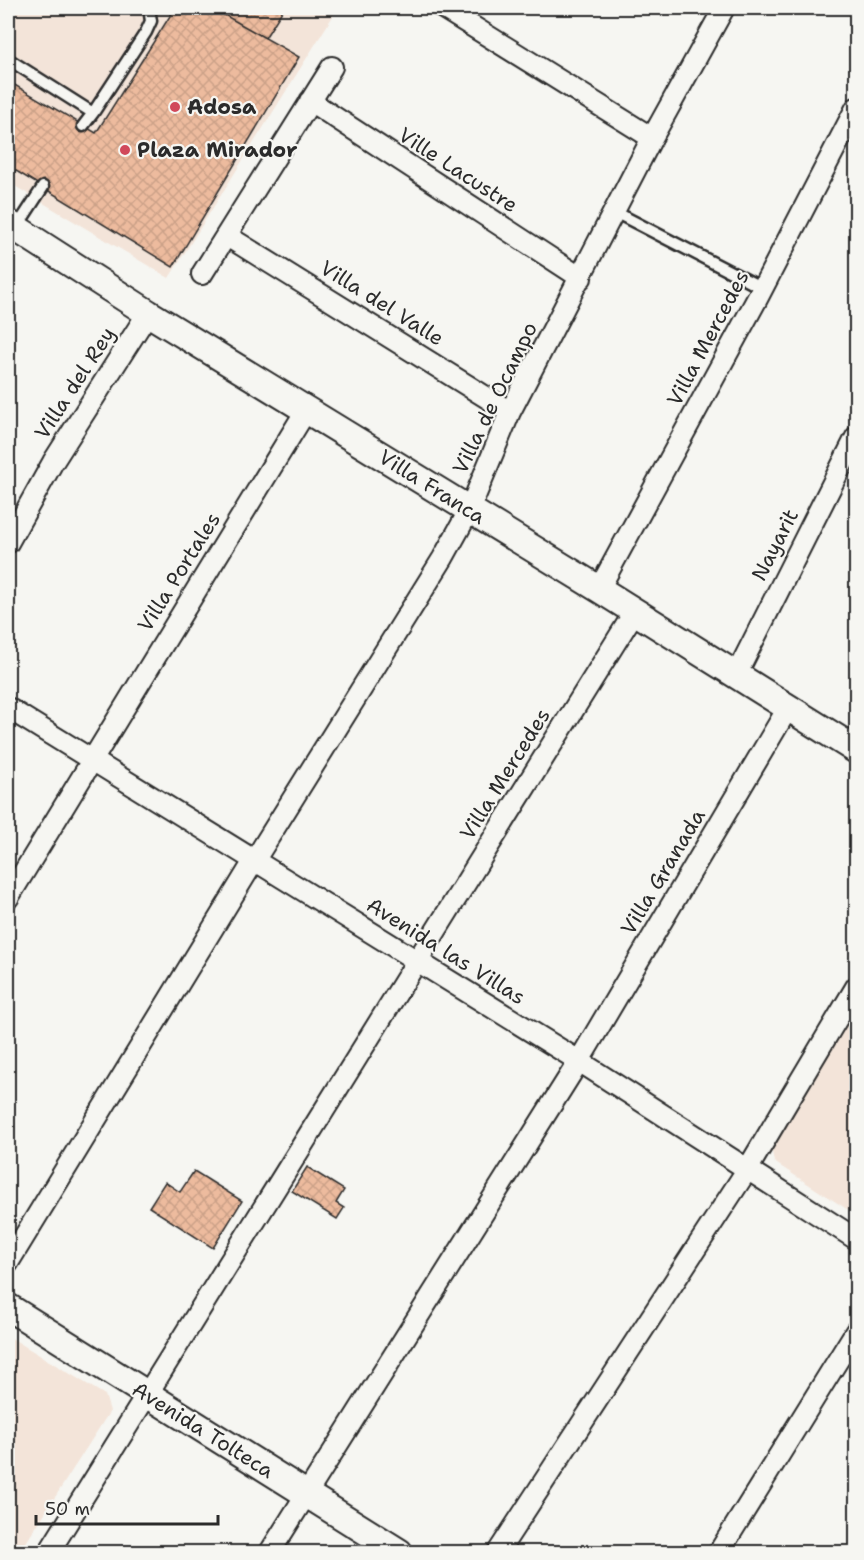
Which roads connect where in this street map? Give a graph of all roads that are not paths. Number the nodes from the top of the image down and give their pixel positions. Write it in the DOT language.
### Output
graph roads {
  1 [pos="150,8"];
  2 [pos="443,8"];
  3 [pos="724,8"];
  4 [pos="8,59"];
  5 [pos="332,67"];
  6 [pos="310,101"];
  7 [pos="856,108"];
  8 [pos="93,113"];
  9 [pos="83,126"];
  10 [pos="652,138"];
  11 [pos="43,187"];
  12 [pos="615,212"];
  13 [pos="12,226"];
  14 [pos="227,236"];
  15 [pos="202,274"];
  16 [pos="581,278"];
  17 [pos="762,288"];
  18 [pos="148,313"];
  19 [pos="307,409"];
  20 [pos="510,412"];
  21 [pos="856,437"];
  22 [pos="469,511"];
  23 [pos="8,543"];
  24 [pos="599,589"];
  25 [pos="635,612"];
  26 [pos="736,675"];
  27 [pos="8,708"];
  28 [pos="788,708"];
  29 [pos="856,750"];
  30 [pos="91,760"];
  31 [pos="254,861"];
  32 [pos="8,898"];
  33 [pos="417,962"];
  34 [pos="856,987"];
  35 [pos="579,1061"];
  36 [pos="747,1170"];
  37 [pos="856,1239"];
  38 [pos="8,1263"];
  39 [pos="8,1307"];
  40 [pos="856,1331"];
  41 [pos="147,1394"];
  42 [pos="306,1495"];
  43 [pos="49,1552"];
  44 [pos="270,1552"];
  45 [pos="399,1552"];
  46 [pos="498,1552"];
  47 [pos="719,1552"];
  1 -- 8 [label="lane"];
  2 -- 10 [label="street"];
  3 -- 10 [label="street, Villa de Ocampo"];
  4 -- 8 [label="lane"];
  5 -- 6 [label="street"];
  6 -- 14 [label="street"];
  6 -- 16 [label="street, Ville Lacustre"];
  7 -- 17 [label="street, Villa Mercedes"];
  8 -- 9 [label="lane"];
  10 -- 12 [label="street, Villa de Ocampo"];
  11 -- 13 [label="lane"];
  12 -- 16 [label="street, Villa de Ocampo"];
  12 -- 17 [label="lane"];
  13 -- 18 [label="street, Villa Franca"];
  14 -- 15 [label="street"];
  14 -- 20 [label="street, Villa del Valle"];
  16 -- 20 [label="street, Villa de Ocampo"];
  17 -- 24 [label="street, Villa Mercedes"];
  18 -- 19 [label="street, Villa Franca"];
  18 -- 23 [label="street, Villa del Rey"];
  19 -- 22 [label="street, Villa Franca"];
  19 -- 30 [label="street, Villa Portales"];
  20 -- 22 [label="street, Villa de Ocampo"];
  21 -- 26 [label="street, Nayarit"];
  22 -- 24 [label="street, Villa Franca"];
  22 -- 31 [label="street, Villa de Ocampo"];
  24 -- 25 [label="street, Villa Franca"];
  25 -- 26 [label="street, Villa Franca"];
  25 -- 33 [label="street, Villa Mercedes"];
  26 -- 28 [label="street, Villa Franca"];
  27 -- 30 [label="street, Avenida las Villas"];
  28 -- 29 [label="street, Villa Franca"];
  28 -- 35 [label="street, Villa Granada"];
  30 -- 31 [label="street, Avenida las Villas"];
  30 -- 32 [label="street, Villa Portales"];
  31 -- 33 [label="street, Avenida las Villas"];
  31 -- 38 [label="street, Villa de Ocampo"];
  33 -- 35 [label="street, Avenida las Villas"];
  33 -- 41 [label="street, Villa Mercedes"];
  34 -- 36 [label="street"];
  35 -- 36 [label="street, Avenida las Villas"];
  35 -- 42 [label="street, Villa Granada"];
  36 -- 37 [label="street, Avenida las Villas"];
  36 -- 46 [label="street"];
  39 -- 41 [label="street, Avenida Tolteca"];
  40 -- 47 [label="street"];
  41 -- 42 [label="street, Avenida Tolteca"];
  41 -- 43 [label="street, Villa Mercedes"];
  42 -- 44 [label="street, Villa Granada"];
  42 -- 45 [label="street, Avenida Tolteca"];
}
